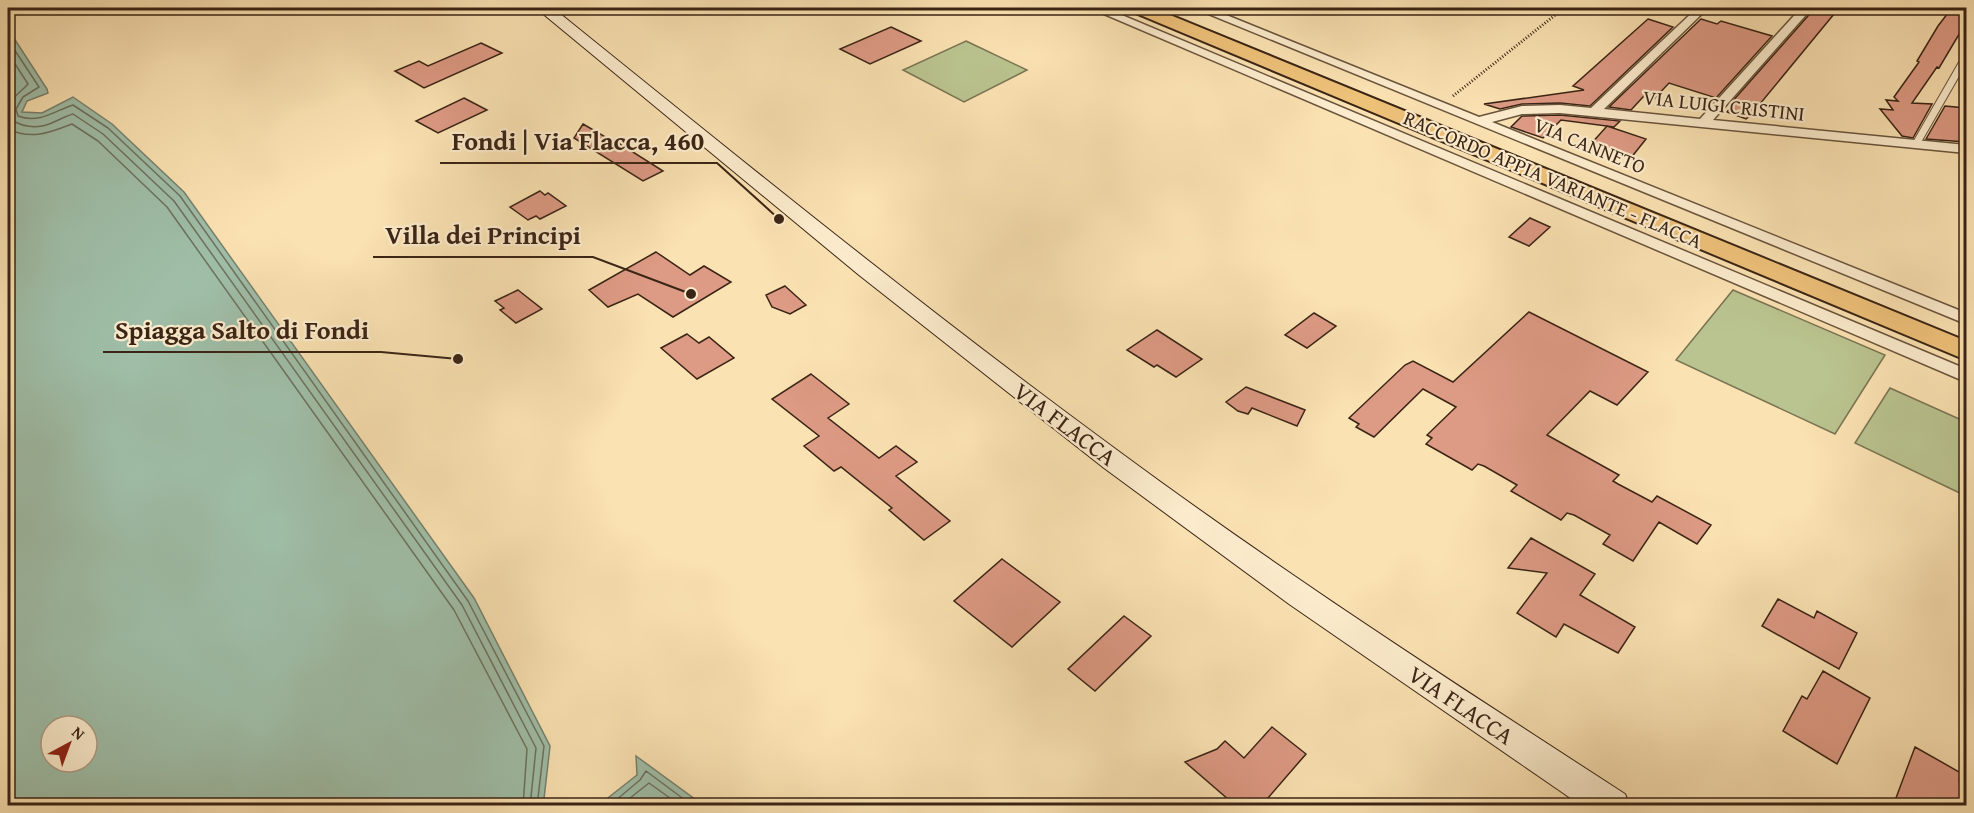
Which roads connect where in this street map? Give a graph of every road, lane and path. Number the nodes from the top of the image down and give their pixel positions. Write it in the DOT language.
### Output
graph roads {
  1 [pos="544,8"];
  2 [pos="1096,8"];
  3 [pos="1139,8"];
  4 [pos="1200,8"];
  5 [pos="1564,8"];
  6 [pos="1703,8"];
  7 [pos="1807,8"];
  8 [pos="1966,57"];
  9 [pos="1441,106"];
  10 [pos="1594,112"];
  11 [pos="1478,121"];
  12 [pos="1704,122"];
  13 [pos="1916,144"];
  14 [pos="1966,149"];
  15 [pos="1966,319"];
  16 [pos="1966,351"];
  17 [pos="1966,376"];
  18 [pos="1612,806"];
  1 -- 18 [label="main road, VIA FLACCA"];
  2 -- 17 [label="street"];
  3 -- 16 [label="main road, RACCORDO APPIA VARIANTE - FLACCA"];
  4 -- 9 [label="street, VIA CANNETO"];
  5 -- 9 [label="path"];
  6 -- 10 [label="street"];
  7 -- 12 [label="street"];
  8 -- 13 [label="lane"];
  9 -- 11 [label="street, VIA CANNETO"];
  10 -- 11 [label="street, VIA LUIGI CRISTINI"];
  10 -- 12 [label="street, VIA LUIGI CRISTINI"];
  11 -- 15 [label="street, VIA CANNETO"];
  12 -- 13 [label="street, VIA LUIGI CRISTINI"];
  13 -- 14 [label="street, VIA LUIGI CRISTINI"];
}
